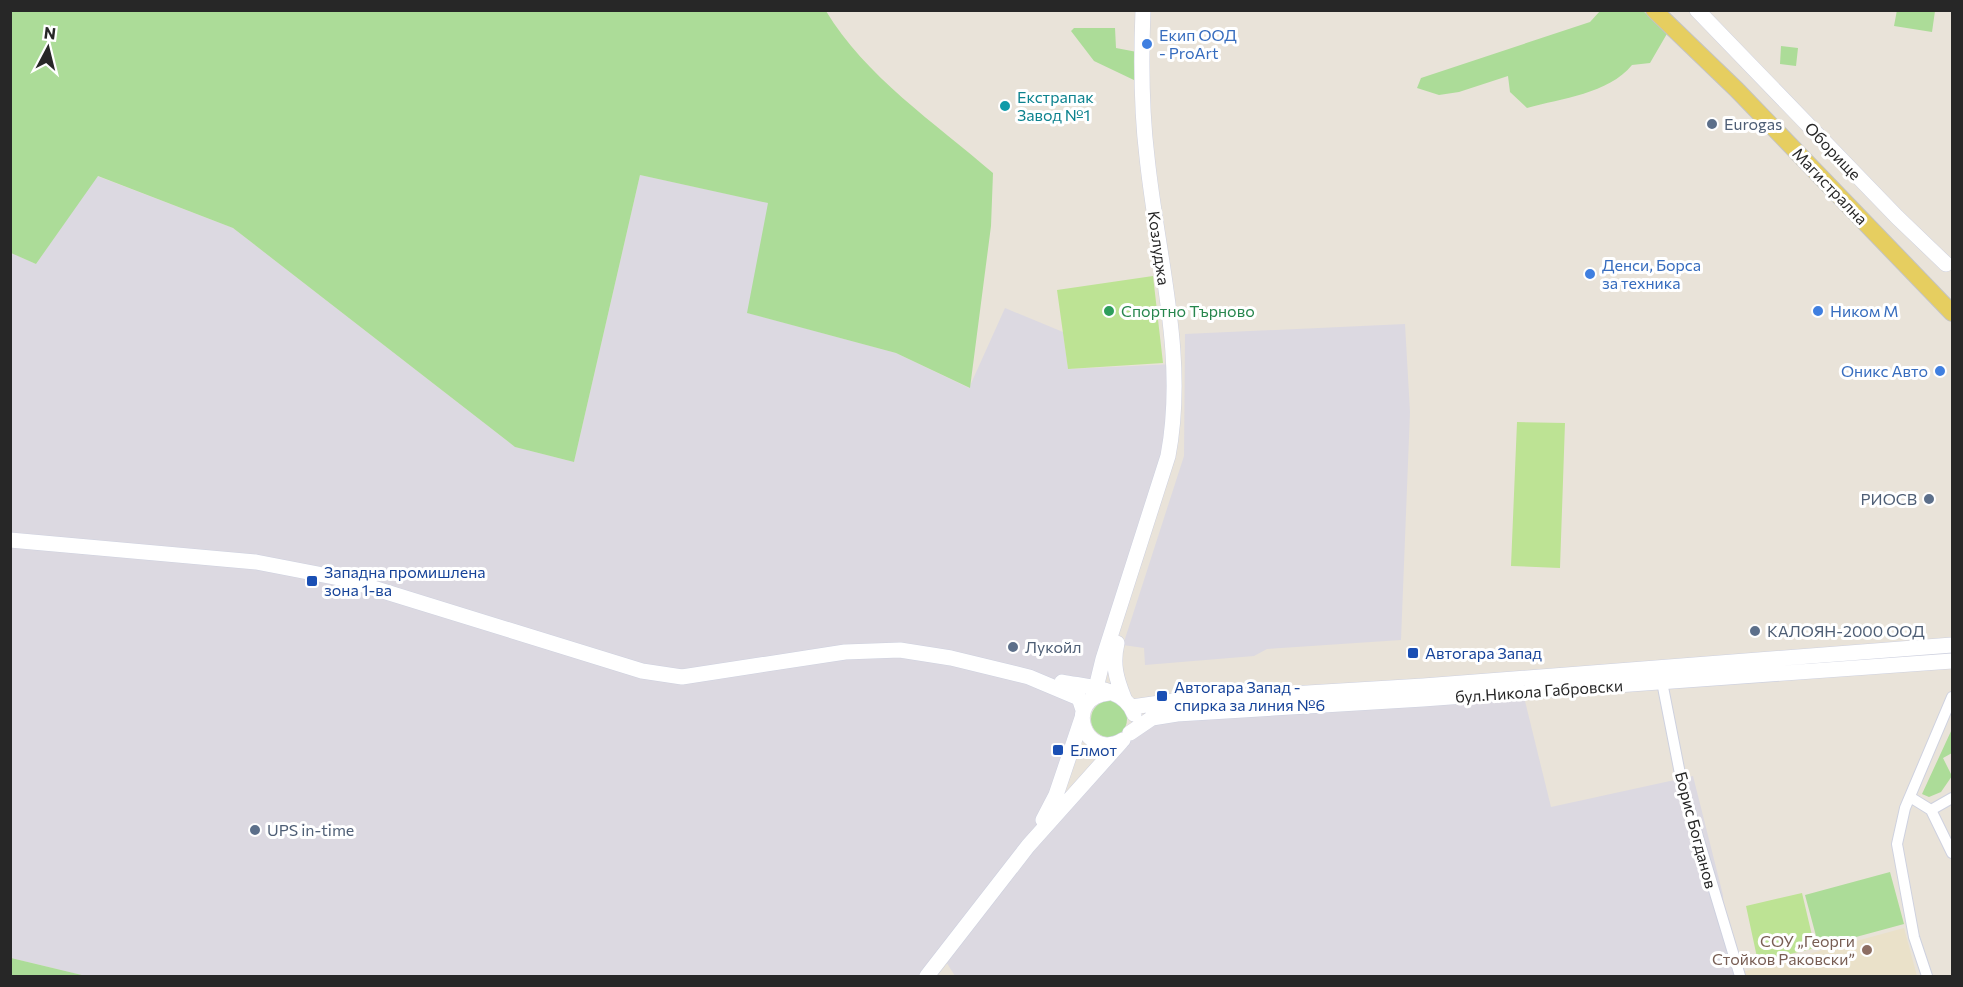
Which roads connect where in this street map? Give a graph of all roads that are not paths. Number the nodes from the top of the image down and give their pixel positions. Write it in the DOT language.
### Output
graph roads {
  1 [pos="1143,10"];
  2 [pos="1654,10"];
  3 [pos="1663,10"];
  4 [pos="1697,10"];
  5 [pos="1737,90"];
  6 [pos="1949,264"];
  7 [pos="1953,313"];
  8 [pos="10,540"];
  9 [pos="1128,586"];
  10 [pos="1953,645"];
  11 [pos="1953,661"];
  12 [pos="1029,677"];
  13 [pos="1662,682"];
  14 [pos="1111,697"];
  15 [pos="1953,697"];
  16 [pos="1083,714"];
  17 [pos="1126,737"];
  18 [pos="1910,797"];
  19 [pos="1953,798"];
  20 [pos="1930,810"];
  21 [pos="1028,846"];
  22 [pos="1953,853"];
  23 [pos="927,976"];
  24 [pos="1740,976"];
  25 [pos="1927,976"];
  1 -- 9 [label="street, Козлуджа"];
  2 -- 5 [label="main road, Магистрална"];
  3 -- 5 [label="main road"];
  4 -- 6 [label="street, Оборище"];
  5 -- 7 [label="main road, Магистрална"];
  8 -- 12 [label="street"];
  9 -- 14 [label="street, Козлуджа"];
  9 -- 14 [label="street, Козлуджа"];
  10 -- 14 [label="street, бул.Никола Габровски"];
  11 -- 13 [label="street, бул.Никола Габровски"];
  12 -- 14 [label="street"];
  12 -- 16 [label="street"];
  13 -- 17 [label="street, бул.Никола Габровски"];
  13 -- 24 [label="street, Борис Богданов"];
  14 -- 16 [label="street"];
  14 -- 17 [label="street"];
  15 -- 18 [label="street"];
  16 -- 17 [label="street"];
  16 -- 21 [label="street"];
  17 -- 21 [label="street, бул.Никола Габровски"];
  18 -- 20 [label="street"];
  18 -- 25 [label="street"];
  19 -- 20 [label="street"];
  20 -- 22 [label="street"];
  21 -- 23 [label="street"];
}
